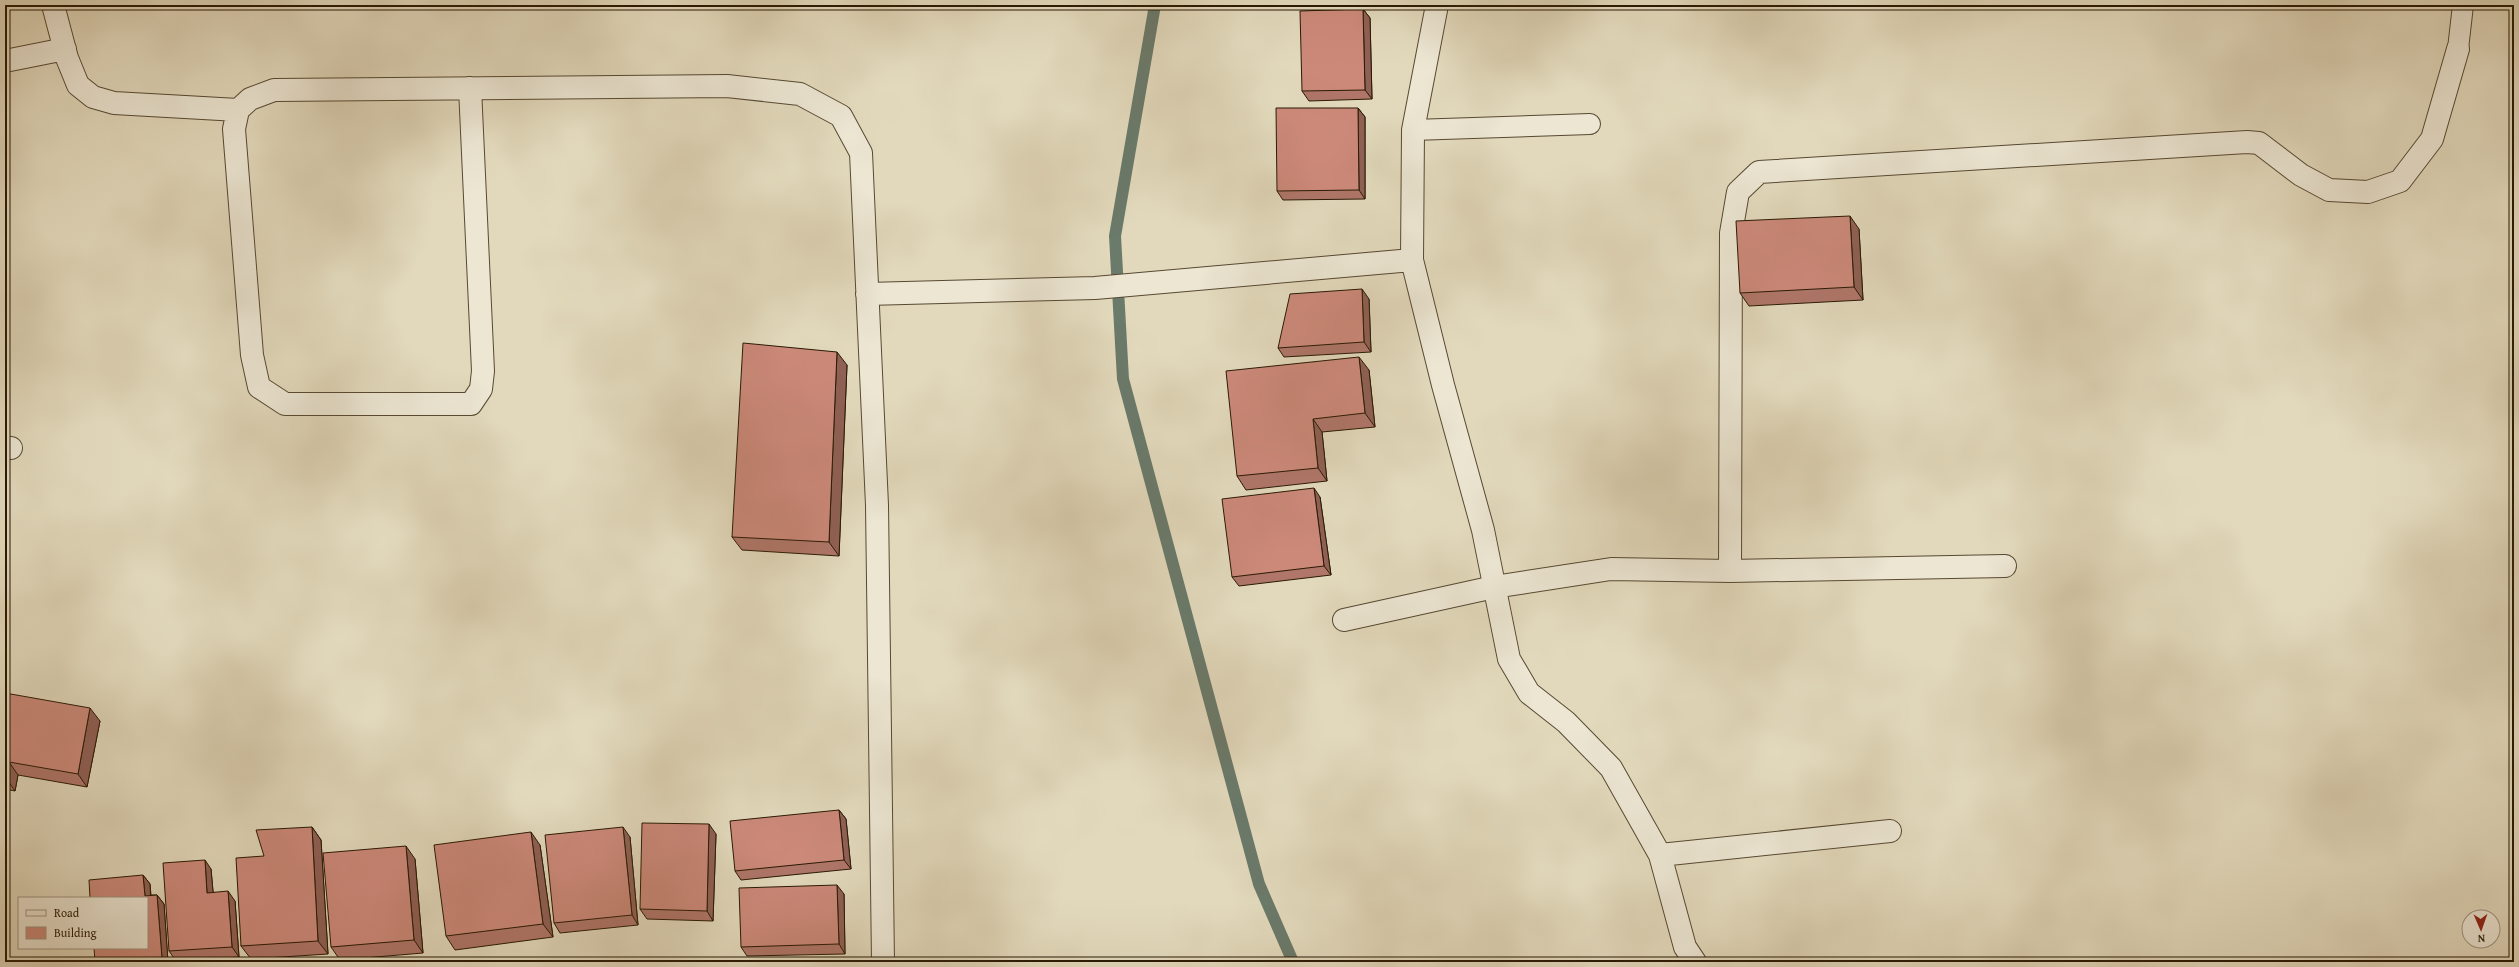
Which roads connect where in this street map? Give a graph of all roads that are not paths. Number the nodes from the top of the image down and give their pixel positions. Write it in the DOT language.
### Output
graph roads {
  1 [pos="53,5"];
  2 [pos="1437,5"];
  3 [pos="2463,5"];
  4 [pos="65,49"];
  5 [pos="2458,49"];
  6 [pos="5,61"];
  7 [pos="470,88"];
  8 [pos="238,110"];
  9 [pos="1590,124"];
  10 [pos="1413,130"];
  11 [pos="1412,260"];
  12 [pos="867,294"];
  13 [pos="2005,566"];
  14 [pos="1730,571"];
  15 [pos="1494,587"];
  16 [pos="1344,620"];
  17 [pos="1890,831"];
  18 [pos="1660,855"];
  19 [pos="883,962"];
  20 [pos="1695,962"];
  1 -- 4 [label="street"];
  2 -- 10 [label="street"];
  3 -- 5 [label="lane"];
  4 -- 6 [label="street"];
  4 -- 8 [label="street"];
  5 -- 14 [label="street"];
  7 -- 8 [label="street"];
  7 -- 8 [label="street"];
  7 -- 12 [label="street"];
  9 -- 10 [label="lane"];
  10 -- 11 [label="street"];
  11 -- 12 [label="street"];
  11 -- 15 [label="street"];
  12 -- 19 [label="street"];
  13 -- 14 [label="street"];
  14 -- 15 [label="street"];
  15 -- 16 [label="street"];
  15 -- 18 [label="street"];
  17 -- 18 [label="street"];
  18 -- 20 [label="street"];
}
